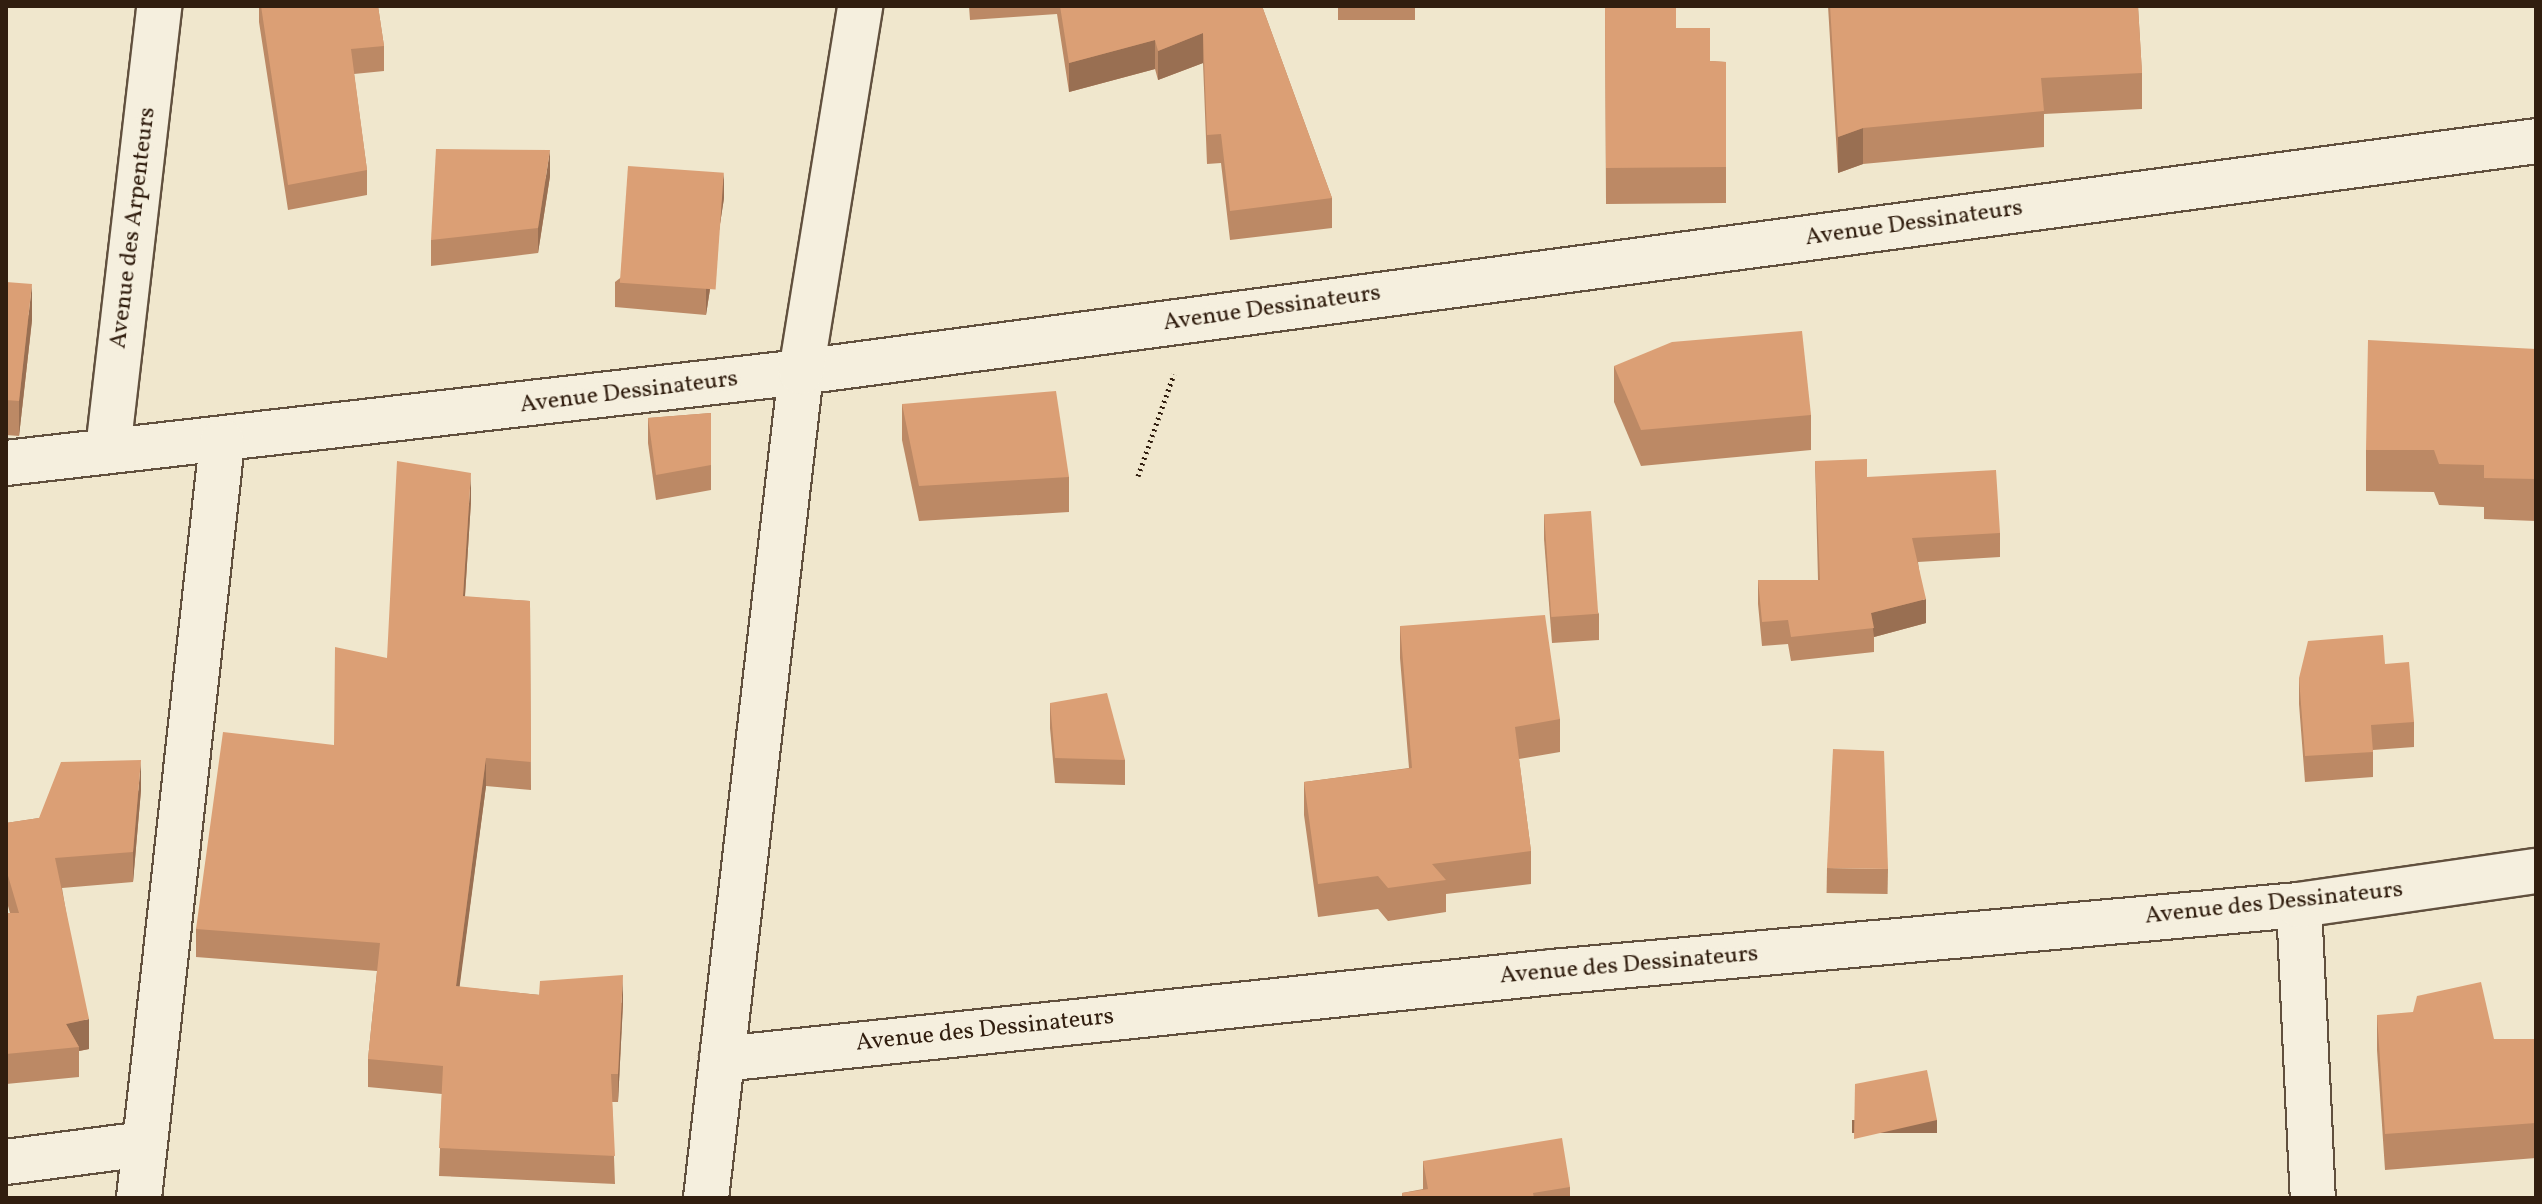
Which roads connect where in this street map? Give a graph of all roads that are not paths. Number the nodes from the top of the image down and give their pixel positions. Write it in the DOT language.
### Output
graph roads {
  1 [pos="159,6"];
  2 [pos="860,6"];
  3 [pos="2536,141"];
  4 [pos="801,372"];
  5 [pos="222,442"];
  6 [pos="108,450"];
  7 [pos="6,463"];
  8 [pos="2536,871"];
  9 [pos="2299,905"];
  10 [pos="722,1059"];
  11 [pos="144,1144"];
  12 [pos="6,1162"];
  13 [pos="139,1198"];
  14 [pos="706,1198"];
  15 [pos="2313,1198"];
  1 -- 6 [label="street, Avenue des Arpenteurs"];
  2 -- 4 [label="street"];
  3 -- 4 [label="street, Avenue Dessinateurs"];
  4 -- 5 [label="street, Avenue Dessinateurs"];
  4 -- 10 [label="street"];
  5 -- 6 [label="street, Avenue Dessinateurs"];
  5 -- 11 [label="street"];
  6 -- 7 [label="street, Avenue Dessinateurs"];
  8 -- 9 [label="street, Avenue des Dessinateurs"];
  9 -- 10 [label="street, Avenue des Dessinateurs"];
  9 -- 15 [label="street"];
  10 -- 14 [label="street"];
  11 -- 12 [label="street"];
  11 -- 13 [label="street"];
}
